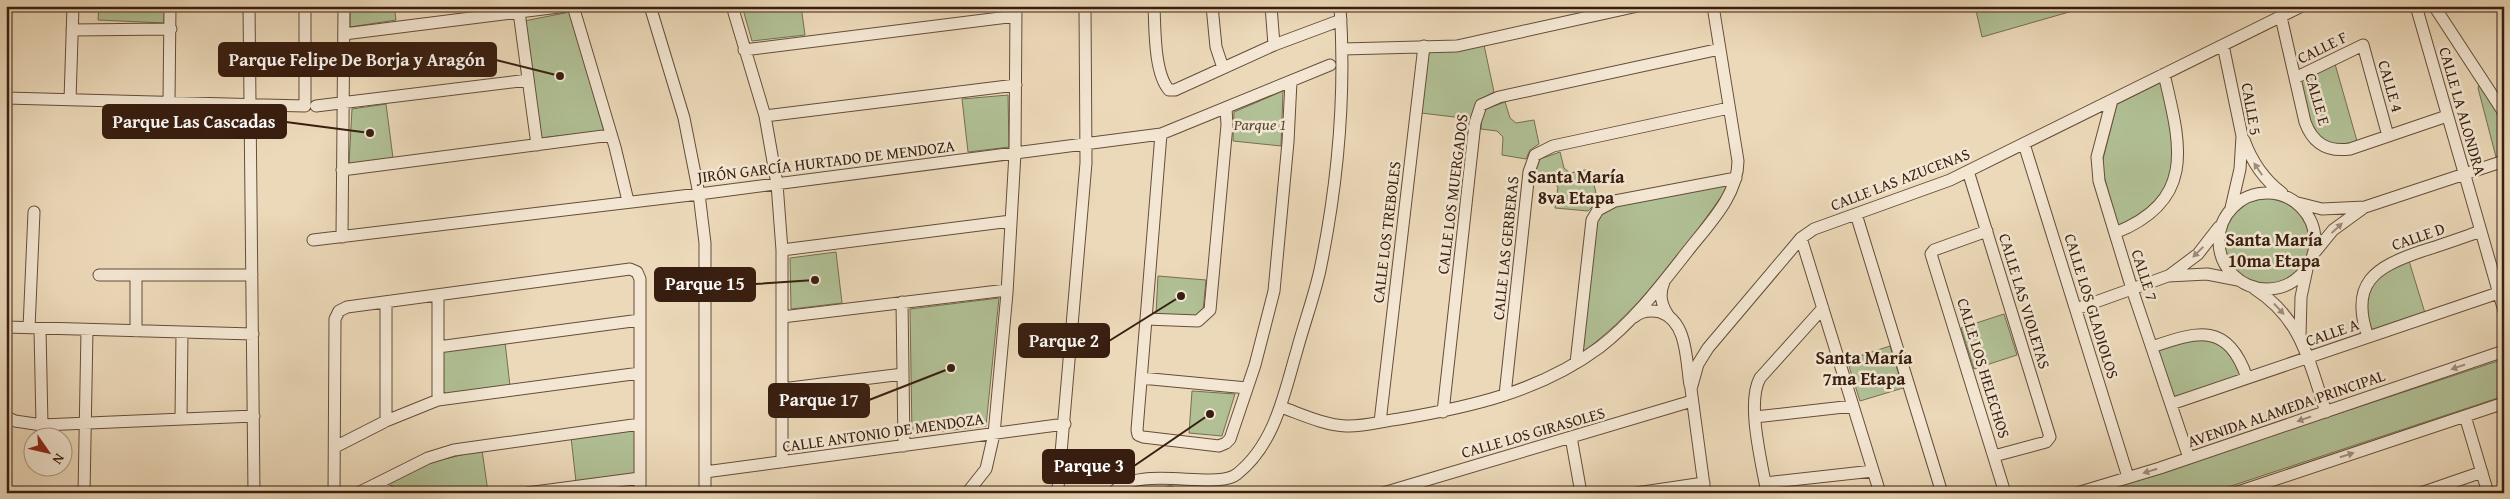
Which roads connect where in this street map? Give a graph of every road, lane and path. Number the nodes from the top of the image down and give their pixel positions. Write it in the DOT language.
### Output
graph roads {
  1 [pos="73,6"];
  2 [pos="170,6"];
  3 [pos="249,6"];
  4 [pos="305,6"];
  5 [pos="344,6"];
  6 [pos="567,6"];
  7 [pos="573,6"];
  8 [pos="650,6"];
  9 [pos="732,6"];
  10 [pos="1085,6"];
  11 [pos="1154,6"];
  12 [pos="1212,6"];
  13 [pos="1271,6"];
  14 [pos="1340,6"];
  15 [pos="1638,6"];
  16 [pos="1713,6"];
  17 [pos="2302,6"];
  18 [pos="2416,6"];
  19 [pos="1016,11"];
  20 [pos="2437,11"];
  21 [pos="519,12"];
  22 [pos="2281,17"];
  23 [pos="1341,20"];
  24 [pos="2421,25"];
  25 [pos="171,29"];
  26 [pos="72,30"];
  27 [pos="344,34"];
  28 [pos="1274,45"];
  29 [pos="2223,45"];
  30 [pos="2363,45"];
  31 [pos="1424,46"];
  32 [pos="1343,48"];
  33 [pos="1720,49"];
  34 [pos="744,50"];
  35 [pos="1330,65"];
  36 [pos="1223,68"];
  37 [pos="2164,74"];
  38 [pos="2295,78"];
  39 [pos="528,80"];
  40 [pos="1290,81"];
  41 [pos="1016,85"];
  42 [pos="6,98"];
  43 [pos="70,100"];
  44 [pos="2112,100"];
  45 [pos="169,102"];
  46 [pos="343,103"];
  47 [pos="251,104"];
  48 [pos="316,106"];
  49 [pos="1226,108"];
  50 [pos="1729,108"];
  51 [pos="2504,113"];
  52 [pos="765,116"];
  53 [pos="2447,116"];
  54 [pos="1161,134"];
  55 [pos="611,135"];
  56 [pos="2242,136"];
  57 [pos="2388,136"];
  58 [pos="1086,144"];
  59 [pos="2024,144"];
  60 [pos="537,145"];
  61 [pos="1015,153"];
  62 [pos="2504,161"];
  63 [pos="342,170"];
  64 [pos="1968,171"];
  65 [pos="2464,174"];
  66 [pos="1736,178"];
  67 [pos="777,184"];
  68 [pos="699,194"];
  69 [pos="2284,195"];
  70 [pos="628,202"];
  71 [pos="2298,203"];
  72 [pos="2365,207"];
  73 [pos="2231,208"];
  74 [pos="34,212"];
  75 [pos="1856,214"];
  76 [pos="1011,221"];
  77 [pos="2222,222"];
  78 [pos="1987,231"];
  79 [pos="2481,231"];
  80 [pos="2115,233"];
  81 [pos="342,237"];
  82 [pos="1801,238"];
  83 [pos="313,240"];
  84 [pos="782,250"];
  85 [pos="2314,254"];
  86 [pos="2307,269"];
  87 [pos="99,275"];
  88 [pos="136,275"];
  89 [pos="252,276"];
  90 [pos="2168,276"];
  91 [pos="1666,279"];
  92 [pos="2238,280"];
  93 [pos="2251,287"];
  94 [pos="2132,289"];
  95 [pos="1007,290"];
  96 [pos="2501,292"];
  97 [pos="438,295"];
  98 [pos="386,302"];
  99 [pos="902,302"];
  100 [pos="1823,308"];
  101 [pos="2076,308"];
  102 [pos="2504,310"];
  103 [pos="782,317"];
  104 [pos="1146,319"];
  105 [pos="1672,319"];
  106 [pos="640,320"];
  107 [pos="1630,320"];
  108 [pos="6,327"];
  109 [pos="34,328"];
  110 [pos="87,330"];
  111 [pos="136,331"];
  112 [pos="182,332"];
  113 [pos="253,334"];
  114 [pos="1682,335"];
  115 [pos="2300,336"];
  116 [pos="2368,337"];
  117 [pos="438,347"];
  118 [pos="2152,347"];
  119 [pos="1708,348"];
  120 [pos="2504,351"];
  121 [pos="2308,358"];
  122 [pos="1576,363"];
  123 [pos="640,373"];
  124 [pos="903,374"];
  125 [pos="1141,378"];
  126 [pos="2247,378"];
  127 [pos="1247,388"];
  128 [pos="782,389"];
  129 [pos="1691,390"];
  130 [pos="1505,395"];
  131 [pos="438,400"];
  132 [pos="1692,402"];
  133 [pos="2504,403"];
  134 [pos="2171,404"];
  135 [pos="1853,406"];
  136 [pos="1281,407"];
  137 [pos="1443,412"];
  138 [pos="2326,412"];
  139 [pos="6,416"];
  140 [pos="254,416"];
  141 [pos="2465,416"];
  142 [pos="1755,417"];
  143 [pos="180,418"];
  144 [pos="386,421"];
  145 [pos="85,422"];
  146 [pos="1380,422"];
  147 [pos="640,424"];
  148 [pos="1065,424"];
  149 [pos="42,425"];
  150 [pos="994,434"];
  151 [pos="1571,437"];
  152 [pos="904,446"];
  153 [pos="335,447"];
  154 [pos="1994,456"];
  155 [pos="2189,458"];
  156 [pos="782,462"];
  157 [pos="1873,471"];
  158 [pos="705,472"];
  159 [pos="2482,472"];
  160 [pos="2128,477"];
  161 [pos="640,478"];
  162 [pos="378,483"];
  163 [pos="1058,488"];
  164 [pos="1705,488"];
  165 [pos="1766,488"];
  166 [pos="2422,492"];
  167 [pos="84,493"];
  168 [pos="254,493"];
  169 [pos="334,493"];
  170 [pos="358,493"];
  171 [pos="391,493"];
  172 [pos="527,493"];
  173 [pos="640,493"];
  174 [pos="705,493"];
  175 [pos="967,493"];
  176 [pos="1113,493"];
  177 [pos="1383,493"];
  178 [pos="1581,493"];
  179 [pos="1636,493"];
  180 [pos="1880,493"];
  181 [pos="1942,493"];
  182 [pos="2005,493"];
  183 [pos="2077,493"];
  184 [pos="2235,493"];
  185 [pos="2488,493"];
  1 -- 26 [label="street"];
  2 -- 25 [label="street"];
  3 -- 47 [label="street"];
  4 -- 47 [label="street"];
  5 -- 27 [label="street"];
  6 -- 21 [label="street"];
  7 -- 55 [label="street"];
  8 -- 68 [label="street"];
  9 -- 34 [label="street"];
  10 -- 58 [label="street"];
  11 -- 36 [label="street"];
  12 -- 36 [label="street"];
  13 -- 28 [label="street"];
  14 -- 23 [label="street"];
  15 -- 31 [label="street"];
  16 -- 33 [label="street"];
  17 -- 22 [label="street, CALLE LAS AZUCENAS"];
  18 -- 24 [label="street, CALLE LA ALONDRA"];
  19 -- 34 [label="street"];
  19 -- 41 [label="street"];
  20 -- 24 [label="street"];
  20 -- 51 [label="street"];
  21 -- 27 [label="street"];
  21 -- 39 [label="street"];
  22 -- 29 [label="street, CALLE LAS AZUCENAS"];
  22 -- 38 [label="street, CALLE E"];
  23 -- 28 [label="street"];
  23 -- 32 [label="street"];
  24 -- 53 [label="street, CALLE LA ALONDRA"];
  25 -- 26 [label="street"];
  25 -- 45 [label="street"];
  26 -- 43 [label="street"];
  27 -- 46 [label="street"];
  28 -- 36 [label="street"];
  29 -- 37 [label="street, CALLE LAS AZUCENAS"];
  29 -- 56 [label="street, CALLE 5"];
  30 -- 38 [label="street, CALLE F"];
  30 -- 57 [label="street, CALLE 4"];
  31 -- 32 [label="street"];
  31 -- 146 [label="street, CALLE LOS TREBOLES"];
  32 -- 136 [label="street"];
  33 -- 50 [label="street"];
  33 -- 137 [label="street, CALLE LOS MUERGADOS"];
  34 -- 52 [label="street"];
  35 -- 40 [label="street, JIRÓN GARCÍA HURTADO DE MENDOZA"];
  37 -- 44 [label="street, CALLE LAS AZUCENAS"];
  37 -- 80 [label="street"];
  38 -- 57 [label="street, CALLE E"];
  39 -- 46 [label="street"];
  39 -- 60 [label="street"];
  40 -- 49 [label="street, JIRÓN GARCÍA HURTADO DE MENDOZA"];
  40 -- 127 [label="street"];
  41 -- 52 [label="street"];
  41 -- 61 [label="street"];
  42 -- 43 [label="street"];
  43 -- 45 [label="street"];
  44 -- 59 [label="street, CALLE LAS AZUCENAS"];
  44 -- 80 [label="street, CALLE 7"];
  45 -- 47 [label="street"];
  46 -- 48 [label="street"];
  46 -- 63 [label="street"];
  47 -- 89 [label="street"];
  49 -- 54 [label="street, JIRÓN GARCÍA HURTADO DE MENDOZA"];
  49 -- 104 [label="street"];
  50 -- 66 [label="street"];
  50 -- 130 [label="street, CALLE LAS GERBERAS"];
  52 -- 67 [label="street"];
  53 -- 57 [label="street, CALLE E"];
  53 -- 65 [label="street, CALLE LA ALONDRA"];
  54 -- 58 [label="street, JIRÓN GARCÍA HURTADO DE MENDOZA"];
  54 -- 104 [label="street"];
  55 -- 60 [label="street"];
  55 -- 70 [label="street"];
  69 -- 56 [label="street, one-way"];
  56 -- 73 [label="street, CALLE 5"];
  58 -- 61 [label="street, JIRÓN GARCÍA HURTADO DE MENDOZA"];
  58 -- 148 [label="street"];
  59 -- 64 [label="street, CALLE LAS AZUCENAS"];
  59 -- 101 [label="street, CALLE LOS GLADIOLOS"];
  60 -- 63 [label="street"];
  61 -- 67 [label="street, JIRÓN GARCÍA HURTADO DE MENDOZA"];
  61 -- 76 [label="street"];
  62 -- 65 [label="street"];
  63 -- 81 [label="street"];
  64 -- 75 [label="street, CALLE LAS AZUCENAS"];
  64 -- 78 [label="street, CALLE LAS VIOLETAS"];
  65 -- 72 [label="street"];
  65 -- 79 [label="street, CALLE LA ALONDRA"];
  66 -- 91 [label="street"];
  66 -- 122 [label="street"];
  67 -- 68 [label="street, JIRÓN GARCÍA HURTADO DE MENDOZA"];
  67 -- 84 [label="street"];
  68 -- 70 [label="street, JIRÓN GARCÍA HURTADO DE MENDOZA"];
  68 -- 158 [label="street"];
  69 -- 71 [label="street"];
  69 -- 73 [label="street"];
  70 -- 81 [label="street, JIRÓN GARCÍA HURTADO DE MENDOZA"];
  71 -- 72 [label="street"];
  71 -- 85 [label="street"];
  85 -- 72 [label="street, one-way"];
  73 -- 77 [label="street"];
  74 -- 109 [label="street"];
  75 -- 82 [label="street, CALLE LAS AZUCENAS"];
  75 -- 181 [label="street"];
  76 -- 84 [label="street"];
  76 -- 95 [label="street"];
  77 -- 90 [label="street, one-way"];
  77 -- 92 [label="street"];
  78 -- 154 [label="street, CALLE LOS HELECHOS"];
  78 -- 154 [label="street, CALLE LAS VIOLETAS"];
  79 -- 96 [label="street, CALLE LA ALONDRA"];
  79 -- 116 [label="street, CALLE D"];
  80 -- 94 [label="street, CALLE 7"];
  81 -- 83 [label="street, JIRÓN GARCÍA HURTADO DE MENDOZA"];
  82 -- 100 [label="street"];
  82 -- 119 [label="street, CALLE LAS AZUCENAS"];
  84 -- 103 [label="street"];
  85 -- 86 [label="street"];
  86 -- 93 [label="street"];
  86 -- 115 [label="street"];
  87 -- 88 [label="street"];
  88 -- 89 [label="street"];
  88 -- 111 [label="street"];
  89 -- 113 [label="street"];
  90 -- 92 [label="street"];
  90 -- 94 [label="street"];
  91 -- 105 [label="street"];
  91 -- 107 [label="street"];
  92 -- 93 [label="street"];
  93 -- 115 [label="street, one-way"];
  94 -- 101 [label="street"];
  94 -- 118 [label="street, CALLE 7"];
  95 -- 99 [label="street"];
  95 -- 150 [label="street"];
  96 -- 102 [label="street, CALLE LA ALONDRA"];
  96 -- 116 [label="street, CALLE A"];
  97 -- 98 [label="street"];
  97 -- 106 [label="street"];
  97 -- 117 [label="street"];
  98 -- 144 [label="street"];
  98 -- 153 [label="street"];
  99 -- 103 [label="street"];
  99 -- 124 [label="street"];
  100 -- 135 [label="street"];
  100 -- 142 [label="street"];
  101 -- 160 [label="street, CALLE LOS GLADIOLOS"];
  103 -- 128 [label="street"];
  104 -- 125 [label="street"];
  105 -- 107 [label="street"];
  105 -- 114 [label="street"];
  106 -- 117 [label="street"];
  106 -- 123 [label="street"];
  107 -- 122 [label="street"];
  108 -- 109 [label="street"];
  109 -- 110 [label="street"];
  109 -- 149 [label="street"];
  110 -- 111 [label="street"];
  110 -- 145 [label="street"];
  111 -- 112 [label="street"];
  112 -- 113 [label="street"];
  112 -- 143 [label="street"];
  113 -- 140 [label="street"];
  114 -- 119 [label="street"];
  114 -- 129 [label="street"];
  115 -- 121 [label="street"];
  116 -- 121 [label="street, CALLE A"];
  117 -- 131 [label="street"];
  118 -- 126 [label="street"];
  118 -- 134 [label="street, CALLE 7"];
  119 -- 129 [label="street, CALLE LAS AZUCENAS"];
  120 -- 138 [label="street, AVENIDA ALAMEDA PRINCIPAL, one-way"];
  121 -- 126 [label="street, CALLE A"];
  121 -- 138 [label="street"];
  122 -- 130 [label="street"];
  123 -- 131 [label="street"];
  123 -- 147 [label="street"];
  124 -- 128 [label="street"];
  124 -- 152 [label="street"];
  125 -- 127 [label="street"];
  125 -- 127 [label="street"];
  126 -- 134 [label="street, CALLE A"];
  128 -- 156 [label="street"];
  129 -- 132 [label="street, CALLE LAS AZUCENAS"];
  130 -- 137 [label="street"];
  131 -- 144 [label="street"];
  132 -- 151 [label="street, CALLE LOS GIRASOLES"];
  132 -- 164 [label="street, CALLE LAS AZUCENAS"];
  133 -- 141 [label="street"];
  134 -- 155 [label="street, CALLE 7"];
  135 -- 142 [label="street"];
  135 -- 157 [label="street"];
  136 -- 146 [label="street"];
  136 -- 176 [label="street"];
  137 -- 146 [label="street"];
  138 -- 155 [label="street, AVENIDA ALAMEDA PRINCIPAL, one-way"];
  139 -- 149 [label="street"];
  140 -- 143 [label="street"];
  140 -- 168 [label="street"];
  141 -- 159 [label="street"];
  184 -- 141 [label="street, one-way"];
  142 -- 165 [label="street"];
  143 -- 145 [label="street"];
  144 -- 153 [label="street"];
  145 -- 149 [label="street"];
  145 -- 167 [label="street"];
  147 -- 161 [label="street"];
  147 -- 162 [label="street"];
  148 -- 150 [label="street, CALLE ANTONIO DE MENDOZA"];
  148 -- 163 [label="street"];
  150 -- 152 [label="street, CALLE ANTONIO DE MENDOZA"];
  150 -- 175 [label="street"];
  151 -- 177 [label="street, CALLE LOS GIRASOLES"];
  151 -- 178 [label="street"];
  152 -- 156 [label="street, CALLE ANTONIO DE MENDOZA"];
  153 -- 169 [label="street"];
  154 -- 182 [label="street, CALLE LOS HELECHOS"];
  155 -- 160 [label="street, AVENIDA ALAMEDA PRINCIPAL, one-way"];
  156 -- 158 [label="street, CALLE ANTONIO DE MENDOZA"];
  157 -- 165 [label="street"];
  157 -- 180 [label="street"];
  158 -- 174 [label="street"];
  159 -- 166 [label="street"];
  159 -- 185 [label="street"];
  160 -- 183 [label="street, AVENIDA ALAMEDA PRINCIPAL"];
  161 -- 172 [label="street"];
  161 -- 173 [label="street"];
  162 -- 170 [label="street"];
  162 -- 171 [label="street"];
  164 -- 179 [label="street"];
}
